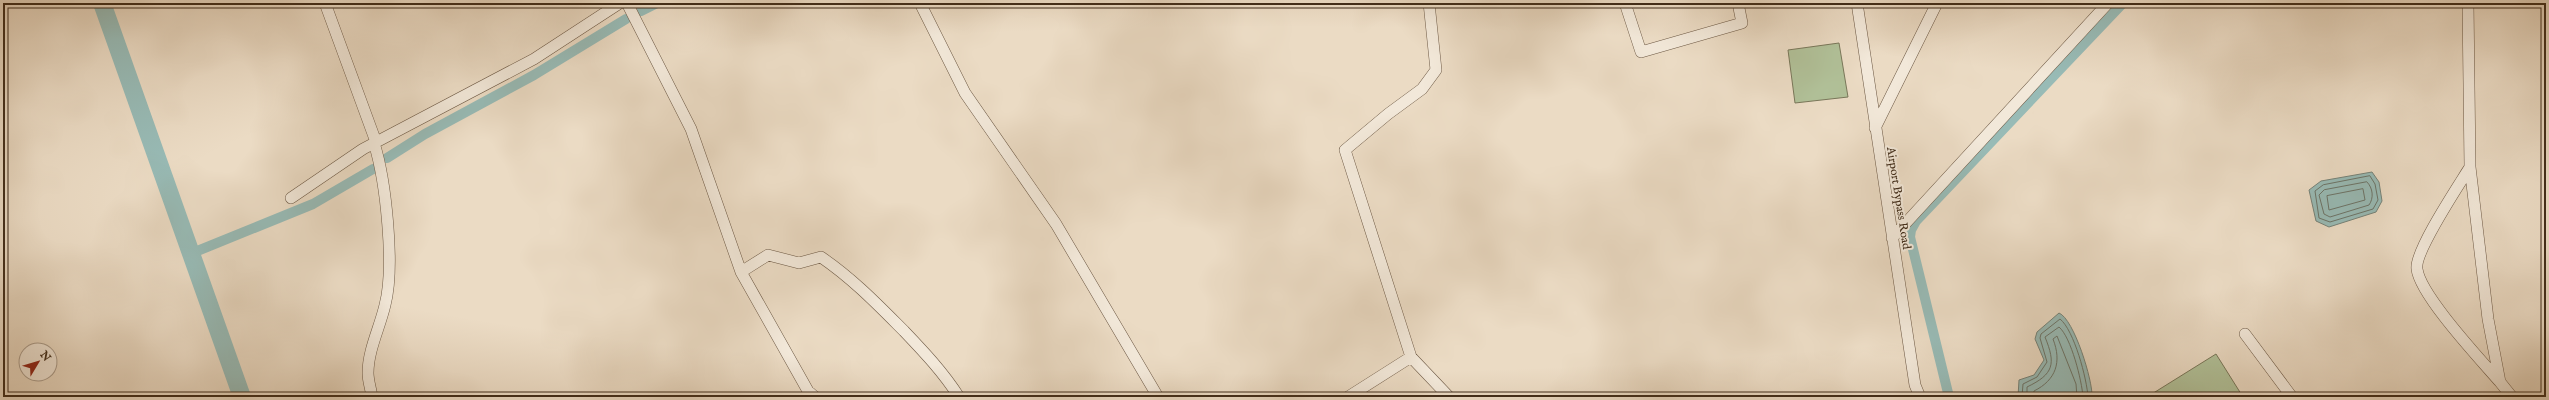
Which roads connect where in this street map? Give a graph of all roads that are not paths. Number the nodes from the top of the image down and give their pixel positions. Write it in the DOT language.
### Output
graph roads {
  1 [pos="325,3"];
  2 [pos="620,3"];
  3 [pos="627,3"];
  4 [pos="920,3"];
  5 [pos="1429,3"];
  6 [pos="1625,3"];
  7 [pos="1738,3"];
  8 [pos="1857,3"];
  9 [pos="1937,3"];
  10 [pos="2108,3"];
  11 [pos="2468,3"];
  12 [pos="1875,128"];
  13 [pos="375,143"];
  14 [pos="2470,167"];
  15 [pos="291,198"];
  16 [pos="1892,238"];
  17 [pos="741,272"];
  18 [pos="2245,334"];
  19 [pos="1411,357"];
  20 [pos="2500,382"];
  21 [pos="372,397"];
  22 [pos="815,397"];
  23 [pos="959,397"];
  24 [pos="1158,397"];
  25 [pos="1348,397"];
  26 [pos="1450,397"];
  27 [pos="1920,397"];
  28 [pos="2292,397"];
  29 [pos="2512,397"];
  1 -- 13 [label="street"];
  2 -- 13 [label="street"];
  3 -- 17 [label="street"];
  4 -- 24 [label="street"];
  5 -- 19 [label="street"];
  6 -- 7 [label="street"];
  8 -- 12 [label="street, Airport Bypass Road"];
  9 -- 12 [label="street"];
  10 -- 16 [label="street"];
  11 -- 14 [label="street"];
  12 -- 16 [label="street, Airport Bypass Road"];
  13 -- 15 [label="street"];
  13 -- 21 [label="street"];
  14 -- 20 [label="street"];
  14 -- 20 [label="street"];
  16 -- 27 [label="street, Airport Bypass Road"];
  17 -- 22 [label="street"];
  17 -- 23 [label="street"];
  18 -- 28 [label="street"];
  19 -- 25 [label="street"];
  19 -- 26 [label="street"];
  20 -- 29 [label="street"];
}
